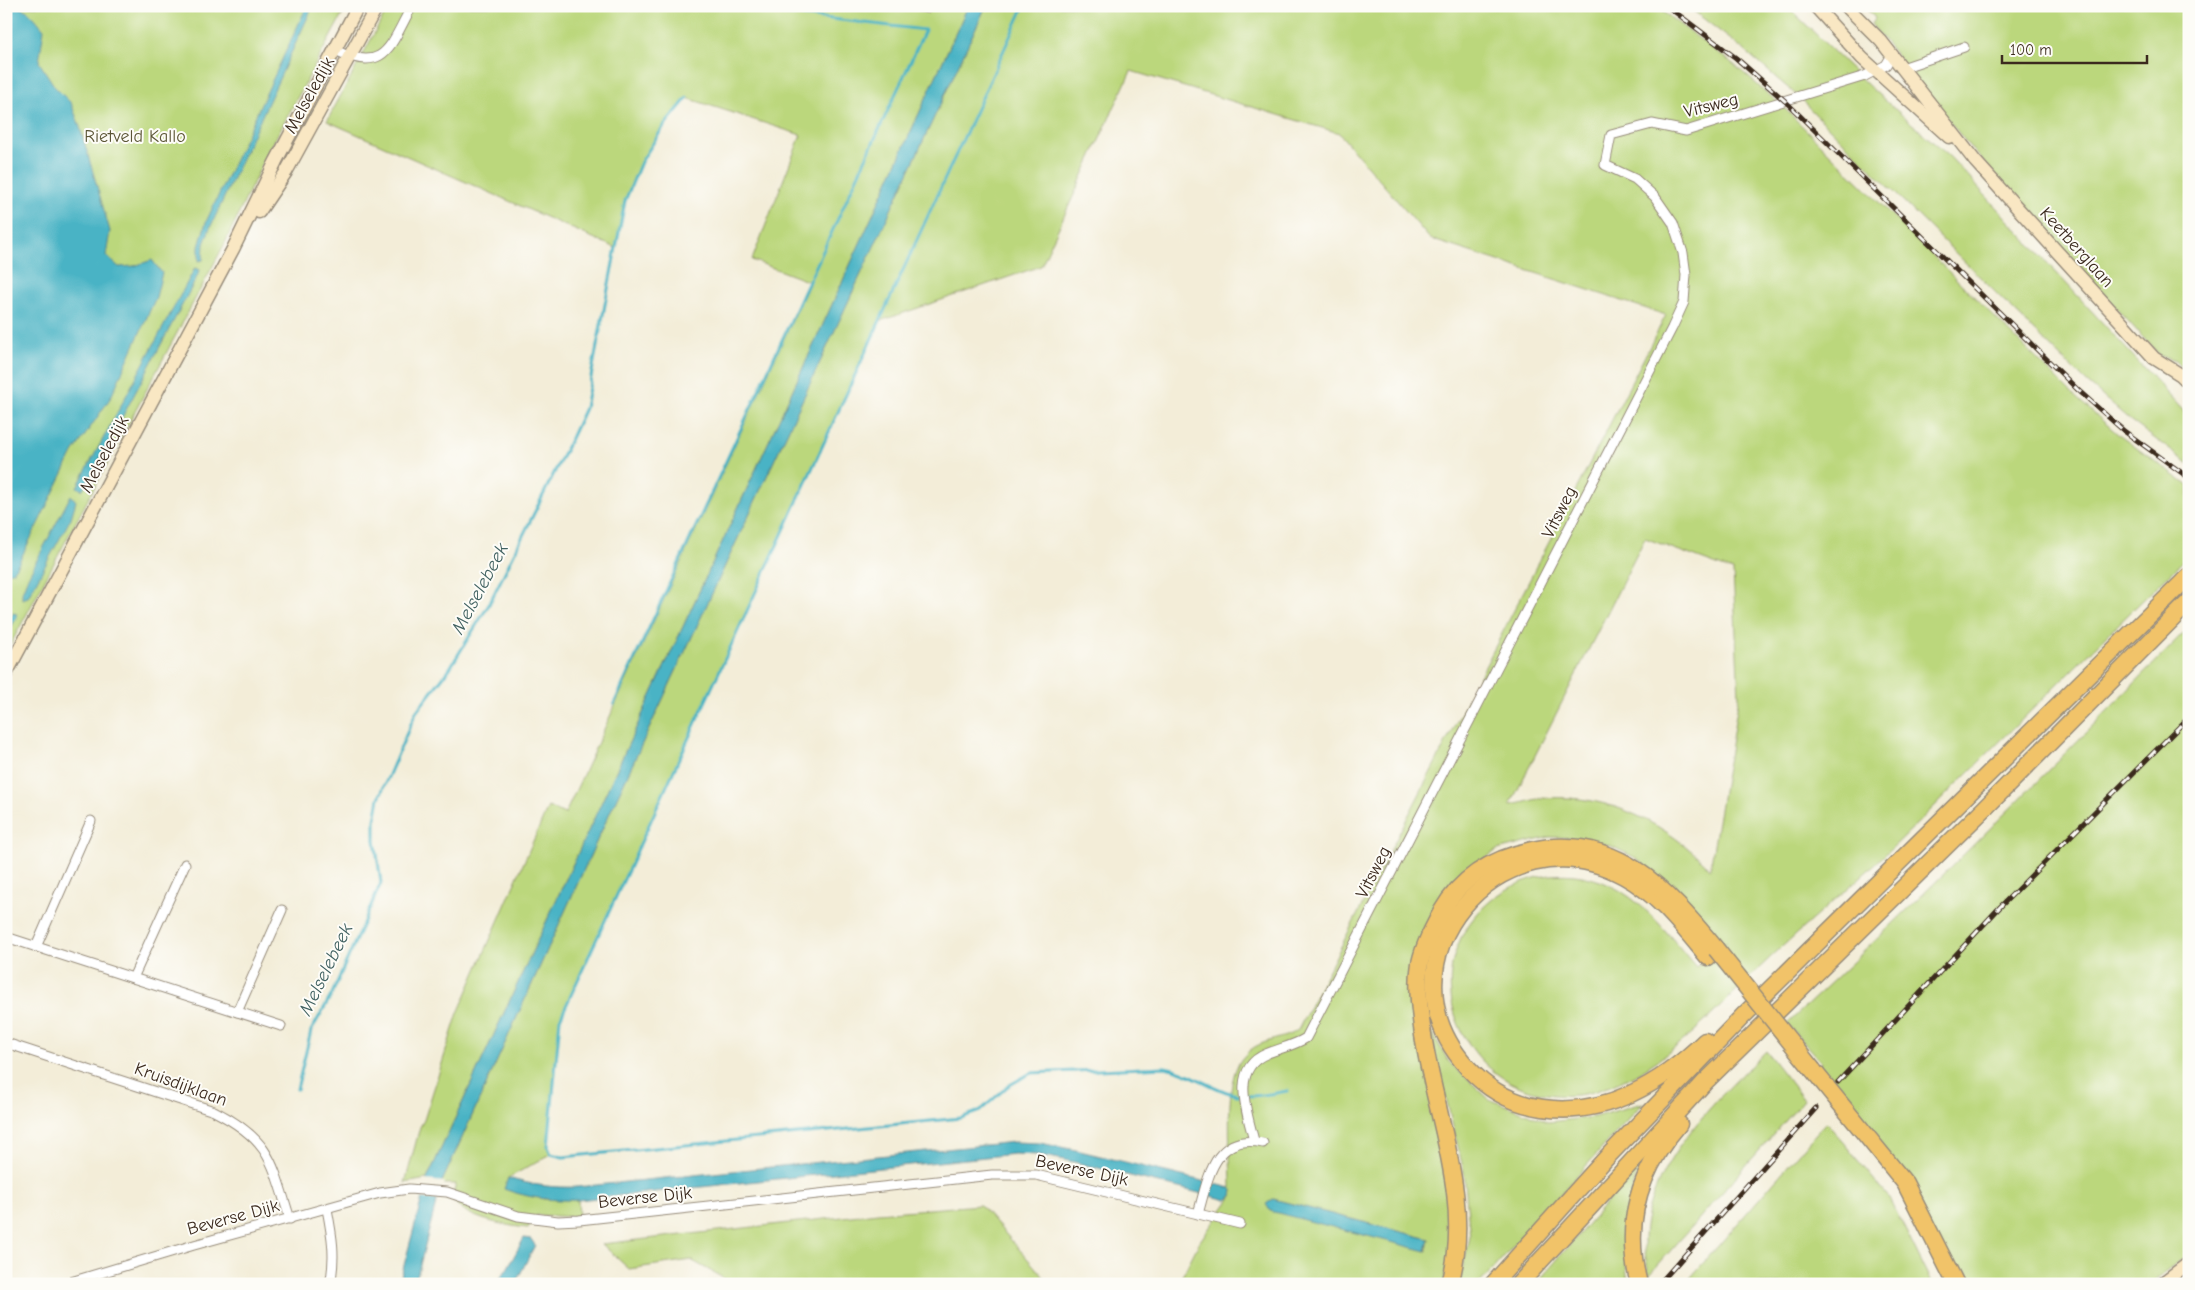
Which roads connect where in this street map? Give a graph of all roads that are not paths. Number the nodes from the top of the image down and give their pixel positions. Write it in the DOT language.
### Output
graph roads {
  1 [pos="358,6"];
  2 [pos="377,6"];
  3 [pos="412,6"];
  4 [pos="914,6"];
  5 [pos="1815,6"];
  6 [pos="1846,6"];
  7 [pos="927,8"];
  8 [pos="1964,47"];
  9 [pos="335,50"];
  10 [pos="1892,55"];
  11 [pos="350,57"];
  12 [pos="1902,68"];
  13 [pos="1876,70"];
  14 [pos="1975,161"];
  15 [pos="233,249"];
  16 [pos="2154,358"];
  17 [pos="2189,383"];
  18 [pos="2189,393"];
  19 [pos="2189,576"];
  20 [pos="2189,602"];
  21 [pos="6,674"];
  22 [pos="91,821"];
  23 [pos="186,864"];
  24 [pos="1885,876"];
  25 [pos="282,910"];
  26 [pos="6,937"];
  27 [pos="36,947"];
  28 [pos="1712,953"];
  29 [pos="133,978"];
  30 [pos="1784,1003"];
  31 [pos="237,1012"];
  32 [pos="281,1026"];
  33 [pos="6,1043"];
  34 [pos="1810,1073"];
  35 [pos="327,1209"];
  36 [pos="1198,1214"];
  37 [pos="290,1219"];
  38 [pos="1240,1224"];
  39 [pos="2189,1263"];
  40 [pos="64,1284"];
  41 [pos="330,1284"];
  42 [pos="1450,1284"];
  43 [pos="1493,1284"];
  44 [pos="1518,1284"];
  45 [pos="1638,1284"];
  46 [pos="1943,1284"];
  47 [pos="1956,1284"];
  48 [pos="2161,1284"];
  1 -- 9 [label="main road, Melseledijk"];
  2 -- 11 [label="main road, Melseledijk"];
  3 -- 11 [label="street"];
  4 -- 7 [label="street"];
  5 -- 13 [label="main road, Keetberglaan"];
  6 -- 10 [label="main road, Keetberglaan"];
  8 -- 12 [label="street"];
  9 -- 11 [label="street"];
  9 -- 15 [label="main road, Melseledijk"];
  10 -- 12 [label="main road, Keetberglaan"];
  10 -- 13 [label="street"];
  11 -- 15 [label="main road, Melseledijk"];
  12 -- 14 [label="main road, Keetberglaan"];
  13 -- 14 [label="main road, Keetberglaan"];
  13 -- 36 [label="street, Vitsweg"];
  14 -- 16 [label="main road, Keetberglaan"];
  15 -- 21 [label="main road, Melseledijk"];
  16 -- 17 [label="main road, Keetberglaan"];
  16 -- 18 [label="main road, Keetberglaan"];
  19 -- 24 [label="highway"];
  20 -- 30 [label="highway"];
  22 -- 27 [label="street"];
  23 -- 29 [label="street"];
  24 -- 28 [label="highway"];
  24 -- 43 [label="highway"];
  25 -- 31 [label="street"];
  26 -- 27 [label="street"];
  27 -- 29 [label="street"];
  28 -- 34 [label="highway, bridge"];
  28 -- 42 [label="highway"];
  29 -- 31 [label="street"];
  30 -- 44 [label="highway"];
  30 -- 45 [label="highway"];
  31 -- 32 [label="street"];
  33 -- 37 [label="street, Kruisdijklaan"];
  34 -- 46 [label="highway"];
  34 -- 47 [label="highway"];
  35 -- 36 [label="street, Beverse Dijk"];
  35 -- 37 [label="street, Beverse Dijk"];
  35 -- 41 [label="street"];
  36 -- 38 [label="street, Beverse Dijk"];
  37 -- 40 [label="street, Beverse Dijk"];
  39 -- 48 [label="main road"];
}
